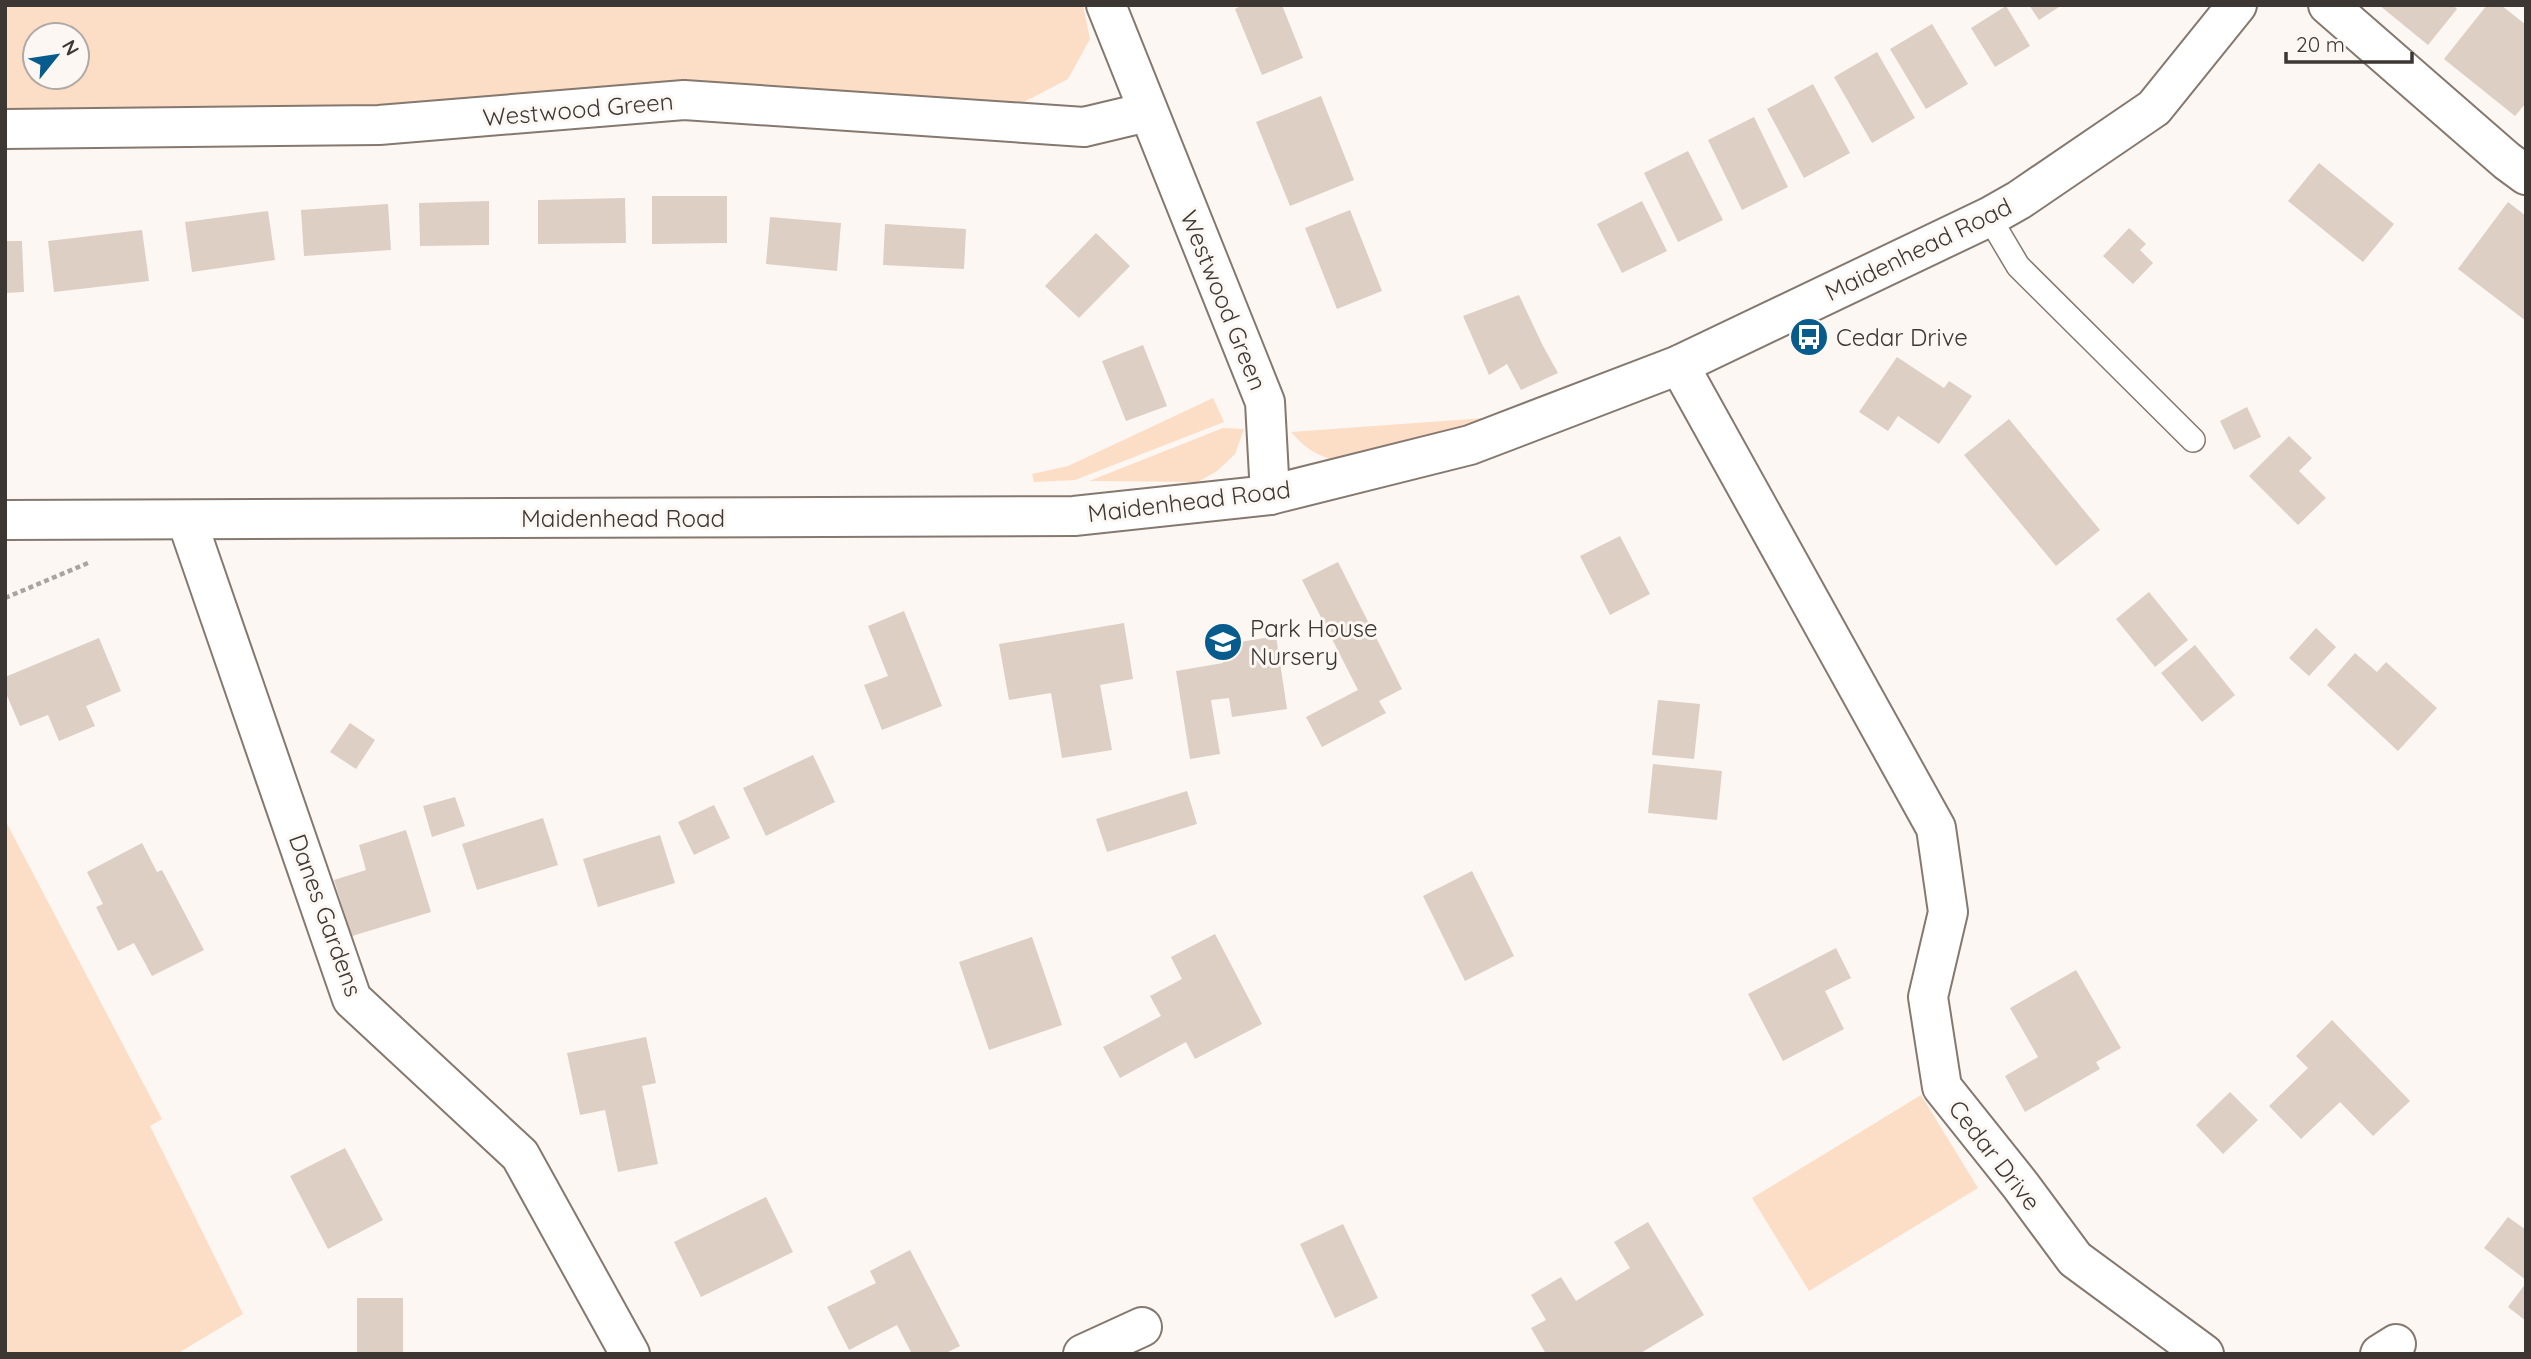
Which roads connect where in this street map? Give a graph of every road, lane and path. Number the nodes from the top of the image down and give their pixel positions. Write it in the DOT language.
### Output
graph roads {
  1 [pos="1106,5"];
  2 [pos="2237,5"];
  3 [pos="2329,5"];
  4 [pos="1147,112"];
  5 [pos="5,130"];
  6 [pos="2526,175"];
  7 [pos="1990,217"];
  8 [pos="1679,365"];
  9 [pos="2193,440"];
  10 [pos="1270,495"];
  11 [pos="5,520"];
  12 [pos="187,521"];
  13 [pos="1142,1327"];
  14 [pos="630,1354"];
  15 [pos="1083,1354"];
  16 [pos="2204,1354"];
  1 -- 4 [label="street, Westwood Green"];
  2 -- 7 [label="street, Maidenhead Road"];
  3 -- 6 [label="street"];
  4 -- 5 [label="street, Westwood Green"];
  4 -- 10 [label="street, Westwood Green"];
  7 -- 8 [label="street, Maidenhead Road"];
  7 -- 9 [label="lane"];
  8 -- 10 [label="street, Maidenhead Road"];
  8 -- 16 [label="street, Cedar Drive"];
  10 -- 12 [label="street, Maidenhead Road"];
  11 -- 12 [label="street, Maidenhead Road"];
  12 -- 14 [label="street, Danes Gardens"];
  13 -- 15 [label="street"];
}
